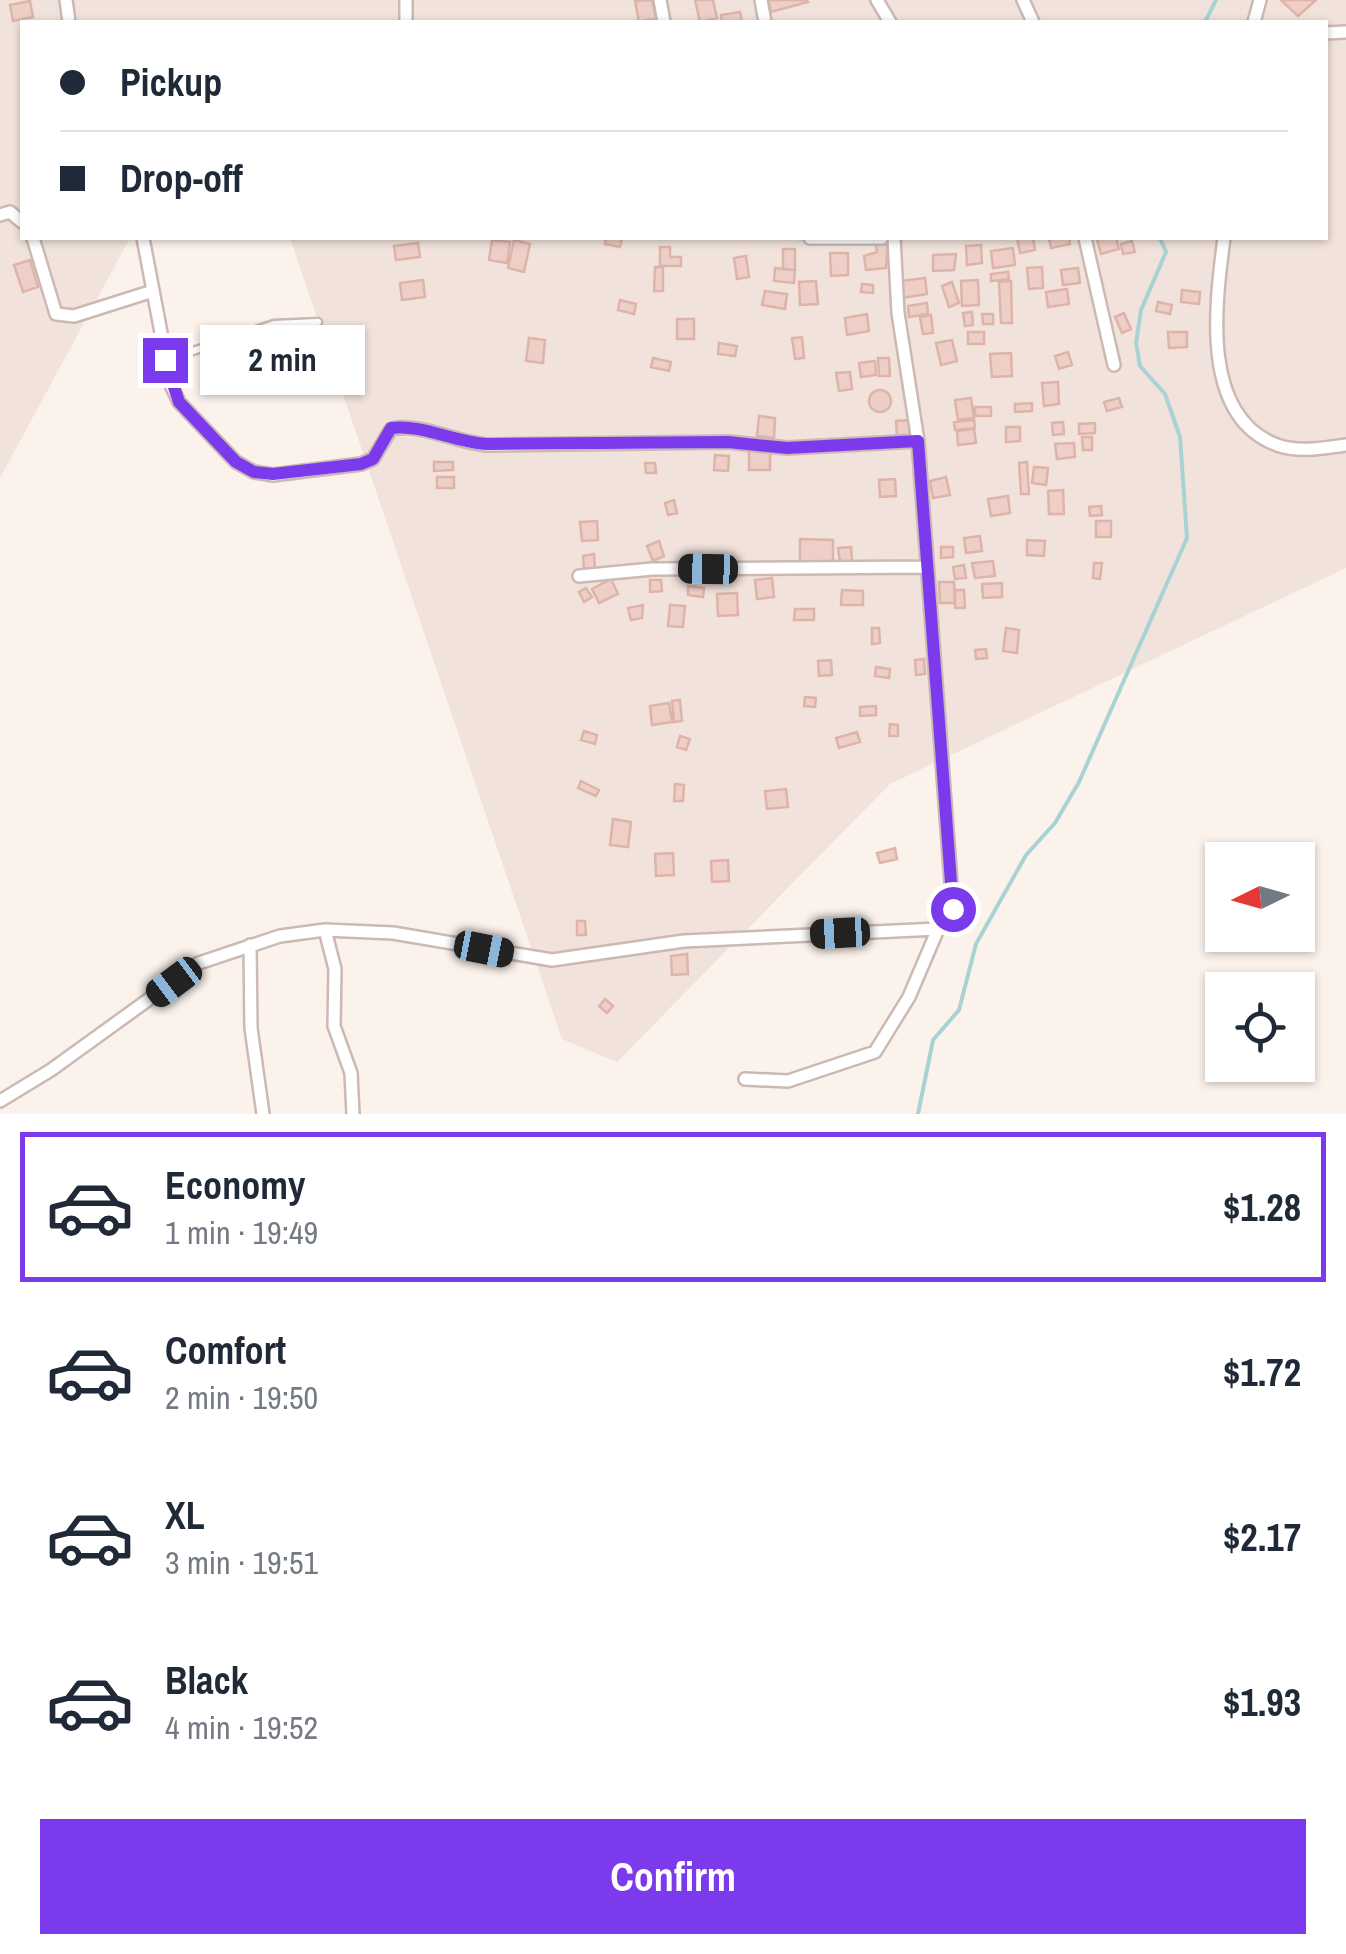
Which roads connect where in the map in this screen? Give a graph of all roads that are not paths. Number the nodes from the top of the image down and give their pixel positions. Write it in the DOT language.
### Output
graph roads {
  1 [pos="33,240"];
  2 [pos="143,240"];
  3 [pos="894,240"];
  4 [pos="1084,240"];
  5 [pos="1224,240"];
  6 [pos="152,291"];
  7 [pos="318,322"];
  8 [pos="165,360"];
  9 [pos="1114,366"];
  10 [pos="918,441"];
  11 [pos="1346,445"];
  12 [pos="927,568"];
  13 [pos="579,576"];
  14 [pos="325,930"];
  15 [pos="938,930"];
  16 [pos="250,945"];
  17 [pos="744,1079"];
  18 [pos="0,1101"];
  19 [pos="263,1114"];
  20 [pos="352,1114"];
  1 -- 6 [label="street"];
  2 -- 6 [label="street"];
  3 -- 10 [label="street"];
  4 -- 9 [label="street"];
  5 -- 11 [label="street"];
  6 -- 8 [label="street"];
  7 -- 8 [label="lane"];
  8 -- 10 [label="street"];
  10 -- 12 [label="street"];
  12 -- 13 [label="street"];
  12 -- 15 [label="street"];
  14 -- 15 [label="street"];
  14 -- 16 [label="street"];
  14 -- 20 [label="street"];
  15 -- 17 [label="street"];
  16 -- 18 [label="street"];
  16 -- 19 [label="street"];
}
